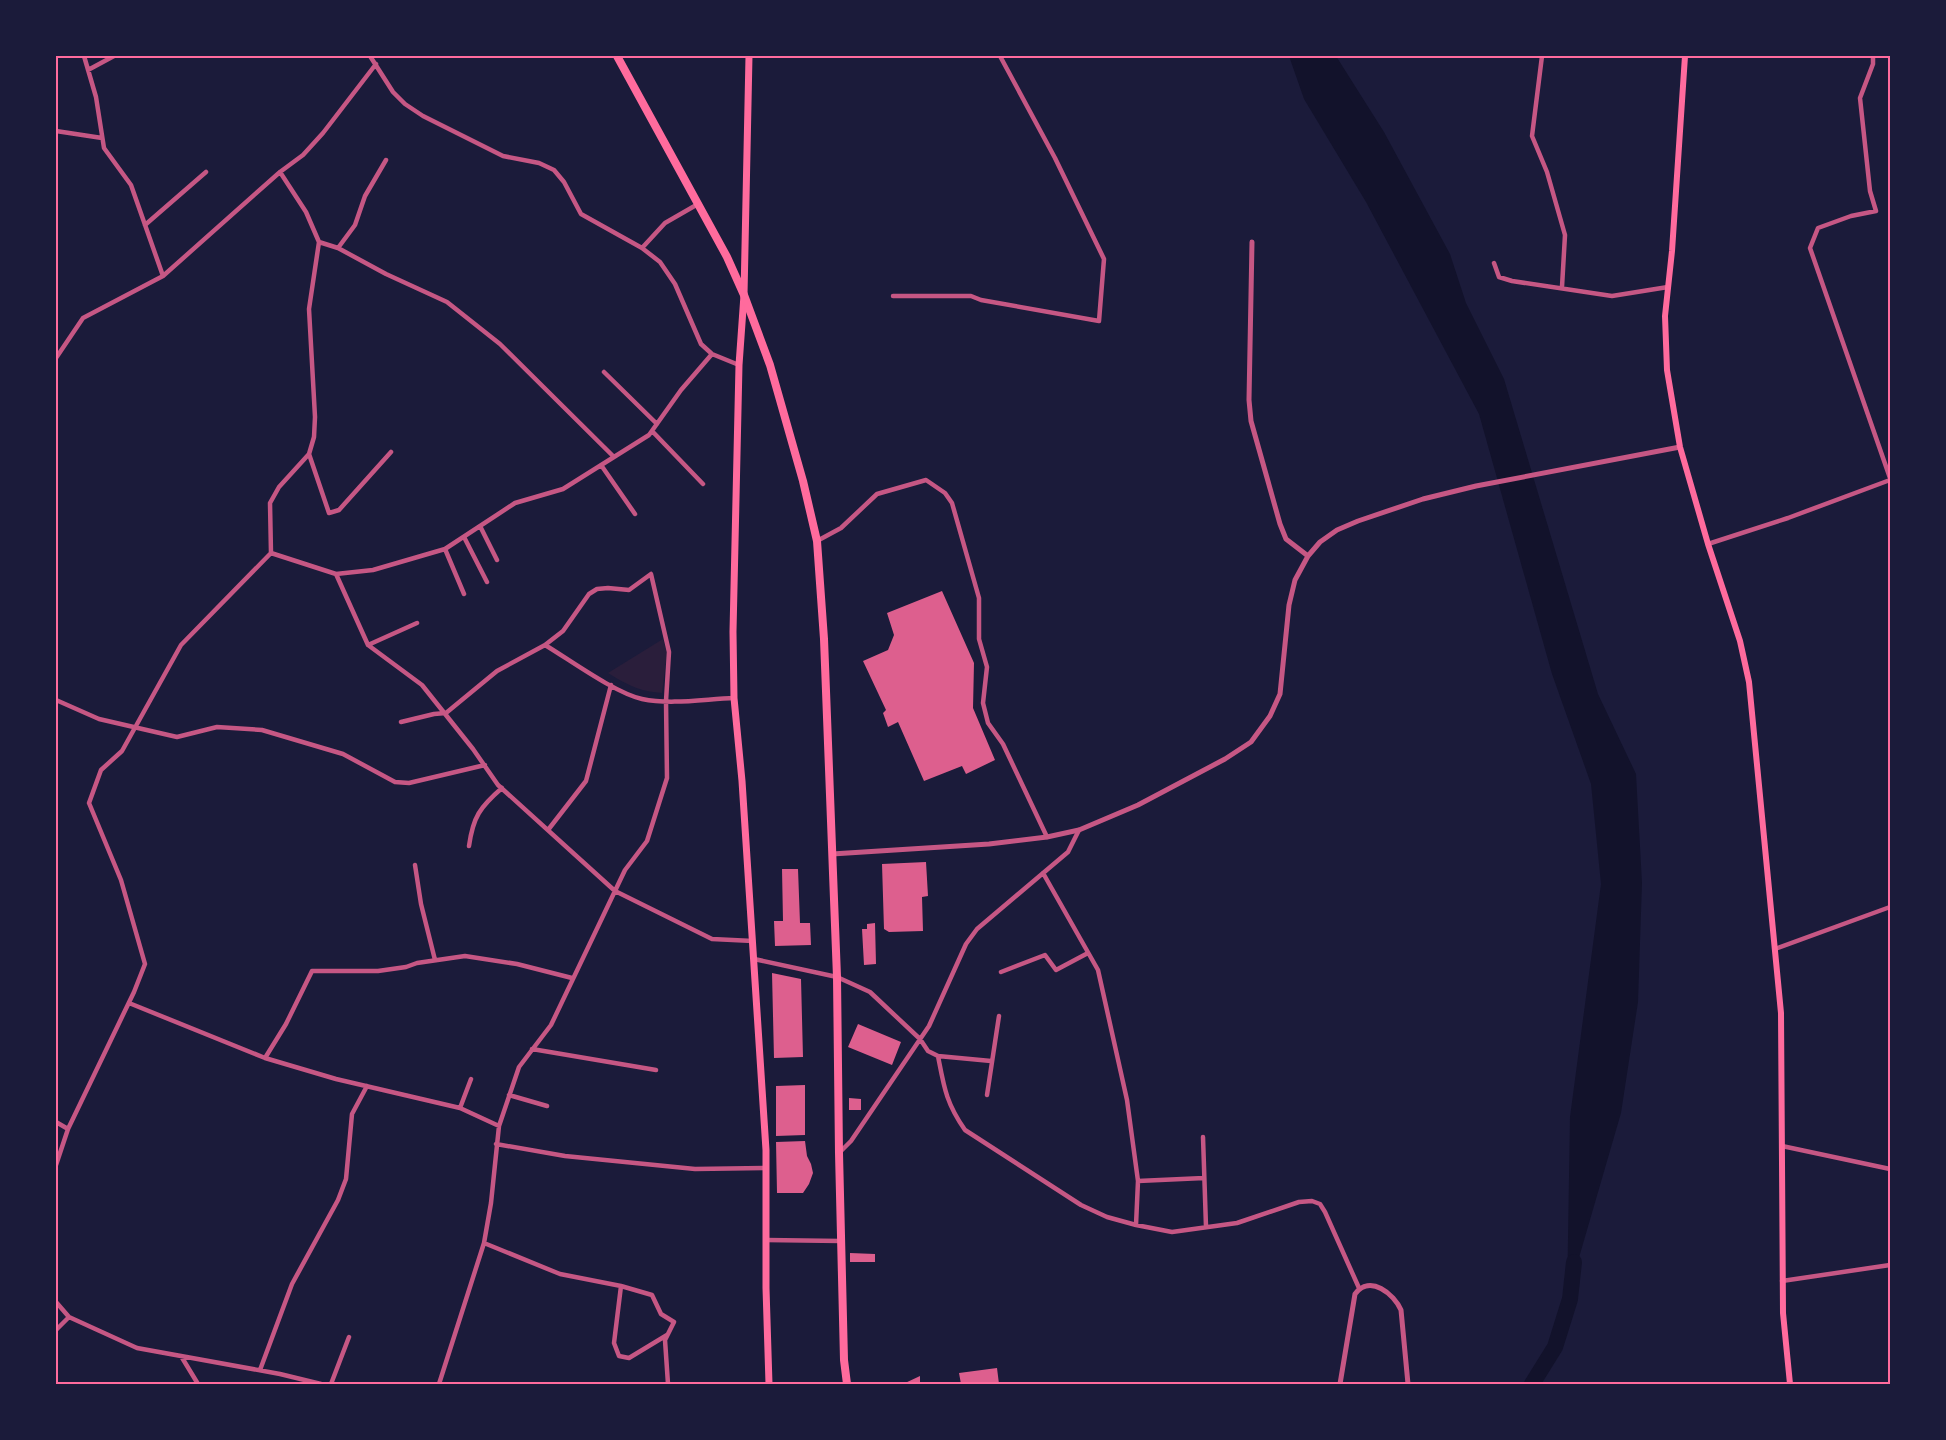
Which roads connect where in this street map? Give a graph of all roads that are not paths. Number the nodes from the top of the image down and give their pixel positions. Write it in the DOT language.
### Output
graph roads {
  1 [pos="84,56"];
  2 [pos="114,56"];
  3 [pos="370,56"];
  4 [pos="617,56"];
  5 [pos="749,56"];
  6 [pos="1000,56"];
  7 [pos="1542,56"];
  8 [pos="1685,56"];
  9 [pos="1874,56"];
  10 [pos="376,64"];
  11 [pos="88,70"];
  12 [pos="56,131"];
  13 [pos="102,138"];
  14 [pos="386,160"];
  15 [pos="206,172"];
  16 [pos="280,172"];
  17 [pos="698,204"];
  18 [pos="145,225"];
  19 [pos="319,242"];
  20 [pos="1252,242"];
  21 [pos="338,248"];
  22 [pos="642,248"];
  23 [pos="1494,263"];
  24 [pos="163,276"];
  25 [pos="1562,287"];
  26 [pos="1668,287"];
  27 [pos="744,295"];
  28 [pos="893,296"];
  29 [pos="712,354"];
  30 [pos="56,358"];
  31 [pos="739,365"];
  32 [pos="604,372"];
  33 [pos="657,424"];
  34 [pos="652,431"];
  35 [pos="1680,447"];
  36 [pos="391,452"];
  37 [pos="309,454"];
  38 [pos="614,457"];
  39 [pos="601,465"];
  40 [pos="1890,479"];
  41 [pos="703,484"];
  42 [pos="634,514"];
  43 [pos="480,526"];
  44 [pos="464,537"];
  45 [pos="817,541"];
  46 [pos="1708,544"];
  47 [pos="445,549"];
  48 [pos="271,553"];
  49 [pos="1308,556"];
  50 [pos="497,560"];
  51 [pos="336,574"];
  52 [pos="487,582"];
  53 [pos="464,594"];
  54 [pos="417,623"];
  55 [pos="368,645"];
  56 [pos="545,645"];
  57 [pos="611,685"];
  58 [pos="734,698"];
  59 [pos="56,700"];
  60 [pos="666,701"];
  61 [pos="446,713"];
  62 [pos="401,722"];
  63 [pos="135,727"];
  64 [pos="485,765"];
  65 [pos="502,788"];
  66 [pos="548,830"];
  67 [pos="1079,830"];
  68 [pos="1047,837"];
  69 [pos="469,846"];
  70 [pos="832,854"];
  71 [pos="415,865"];
  72 [pos="1044,873"];
  73 [pos="615,891"];
  74 [pos="1890,907"];
  75 [pos="753,941"];
  76 [pos="1775,949"];
  77 [pos="1088,953"];
  78 [pos="754,959"];
  79 [pos="435,960"];
  80 [pos="1001,972"];
  81 [pos="837,977"];
  82 [pos="572,978"];
  83 [pos="129,1003"];
  84 [pos="999,1016"];
  85 [pos="920,1040"];
  86 [pos="532,1049"];
  87 [pos="938,1056"];
  88 [pos="266,1058"];
  89 [pos="992,1061"];
  90 [pos="656,1070"];
  91 [pos="471,1079"];
  92 [pos="367,1086"];
  93 [pos="509,1095"];
  94 [pos="987,1095"];
  95 [pos="547,1106"];
  96 [pos="460,1108"];
  97 [pos="56,1122"];
  98 [pos="499,1126"];
  99 [pos="69,1129"];
  100 [pos="1203,1137"];
  101 [pos="496,1144"];
  102 [pos="1782,1146"];
  103 [pos="839,1153"];
  104 [pos="56,1165"];
  105 [pos="766,1168"];
  106 [pos="1890,1168"];
  107 [pos="1204,1178"];
  108 [pos="1138,1181"];
  109 [pos="1137,1226"];
  110 [pos="1206,1227"];
  111 [pos="766,1240"];
  112 [pos="842,1241"];
  113 [pos="484,1243"];
  114 [pos="1890,1265"];
  115 [pos="1782,1281"];
  116 [pos="621,1286"];
  117 [pos="1359,1288"];
  118 [pos="56,1302"];
  119 [pos="69,1317"];
  120 [pos="56,1330"];
  121 [pos="667,1335"];
  122 [pos="349,1337"];
  123 [pos="181,1355"];
  124 [pos="260,1370"];
  125 [pos="198,1384"];
  126 [pos="321,1384"];
  127 [pos="331,1384"];
  128 [pos="439,1384"];
  129 [pos="668,1384"];
  130 [pos="768,1384"];
  131 [pos="847,1384"];
  132 [pos="1340,1384"];
  133 [pos="1408,1384"];
  134 [pos="1790,1384"];
  1 -- 11 [label="street"];
  2 -- 11 [label="street"];
  3 -- 10 [label="street"];
  4 -- 17 [label="highway"];
  5 -- 27 [label="main road"];
  6 -- 28 [label="street"];
  7 -- 25 [label="street"];
  8 -- 26 [label="main road"];
  9 -- 40 [label="street"];
  10 -- 16 [label="street"];
  10 -- 22 [label="street"];
  11 -- 13 [label="street"];
  12 -- 13 [label="street"];
  13 -- 18 [label="street"];
  14 -- 21 [label="street"];
  15 -- 18 [label="street"];
  16 -- 19 [label="street"];
  16 -- 24 [label="street"];
  17 -- 22 [label="street"];
  17 -- 27 [label="highway"];
  18 -- 24 [label="street"];
  19 -- 21 [label="street"];
  19 -- 37 [label="street"];
  20 -- 49 [label="street"];
  21 -- 38 [label="street"];
  22 -- 29 [label="street"];
  23 -- 25 [label="street"];
  24 -- 30 [label="street"];
  25 -- 26 [label="street"];
  26 -- 35 [label="main road"];
  27 -- 31 [label="main road"];
  27 -- 45 [label="highway"];
  29 -- 31 [label="street"];
  29 -- 33 [label="street"];
  31 -- 58 [label="main road"];
  32 -- 33 [label="street"];
  33 -- 34 [label="street"];
  34 -- 38 [label="street"];
  34 -- 41 [label="street"];
  35 -- 46 [label="main road"];
  35 -- 49 [label="street"];
  36 -- 37 [label="street"];
  37 -- 48 [label="street"];
  38 -- 39 [label="street"];
  39 -- 42 [label="street"];
  39 -- 43 [label="street"];
  40 -- 46 [label="street"];
  43 -- 44 [label="street"];
  43 -- 50 [label="street"];
  44 -- 47 [label="street"];
  44 -- 52 [label="street"];
  45 -- 68 [label="street"];
  45 -- 70 [label="highway"];
  46 -- 76 [label="main road"];
  47 -- 51 [label="street"];
  47 -- 53 [label="street"];
  48 -- 51 [label="street"];
  48 -- 63 [label="street"];
  49 -- 67 [label="street"];
  51 -- 55 [label="street"];
  54 -- 55 [label="street"];
  55 -- 61 [label="street"];
  56 -- 57 [label="street"];
  56 -- 60 [label="street"];
  56 -- 61 [label="street"];
  57 -- 60 [label="street"];
  57 -- 66 [label="street"];
  58 -- 60 [label="street"];
  58 -- 75 [label="main road"];
  59 -- 63 [label="street"];
  60 -- 73 [label="street"];
  61 -- 62 [label="street"];
  61 -- 64 [label="street"];
  63 -- 64 [label="street"];
  63 -- 83 [label="street"];
  64 -- 65 [label="street"];
  65 -- 66 [label="street"];
  65 -- 69 [label="street"];
  66 -- 73 [label="street"];
  67 -- 68 [label="street"];
  67 -- 72 [label="street"];
  68 -- 70 [label="street"];
  70 -- 81 [label="highway"];
  71 -- 79 [label="street"];
  72 -- 77 [label="street"];
  72 -- 85 [label="street"];
  73 -- 75 [label="street"];
  73 -- 82 [label="street"];
  74 -- 76 [label="street"];
  75 -- 78 [label="main road"];
  76 -- 102 [label="main road"];
  77 -- 80 [label="street"];
  77 -- 108 [label="street"];
  78 -- 81 [label="street"];
  78 -- 105 [label="main road"];
  79 -- 82 [label="street"];
  79 -- 88 [label="street"];
  81 -- 85 [label="street"];
  81 -- 103 [label="highway"];
  82 -- 86 [label="street"];
  83 -- 88 [label="street"];
  83 -- 99 [label="street"];
  84 -- 89 [label="street"];
  85 -- 87 [label="street"];
  85 -- 103 [label="street"];
  86 -- 90 [label="street"];
  86 -- 93 [label="street"];
  87 -- 89 [label="street"];
  87 -- 109 [label="street"];
  88 -- 92 [label="street"];
  89 -- 94 [label="street"];
  91 -- 96 [label="street"];
  92 -- 96 [label="street"];
  92 -- 124 [label="street"];
  93 -- 95 [label="street"];
  93 -- 98 [label="street"];
  96 -- 98 [label="street"];
  97 -- 99 [label="street"];
  98 -- 101 [label="street"];
  99 -- 104 [label="street"];
  100 -- 107 [label="street"];
  101 -- 105 [label="street"];
  101 -- 113 [label="street"];
  102 -- 106 [label="street"];
  102 -- 115 [label="main road"];
  103 -- 112 [label="highway"];
  105 -- 111 [label="main road"];
  107 -- 108 [label="street"];
  107 -- 110 [label="street"];
  108 -- 109 [label="street"];
  109 -- 110 [label="street"];
  110 -- 117 [label="street"];
  111 -- 112 [label="street"];
  111 -- 130 [label="main road"];
  112 -- 131 [label="highway"];
  113 -- 116 [label="street"];
  113 -- 128 [label="street"];
  114 -- 115 [label="street"];
  115 -- 134 [label="main road"];
  116 -- 121 [label="street"];
  116 -- 121 [label="street"];
  117 -- 132 [label="street"];
  117 -- 133 [label="street"];
  118 -- 119 [label="street"];
  119 -- 120 [label="street"];
  119 -- 123 [label="street"];
  121 -- 129 [label="street"];
  122 -- 127 [label="street"];
  123 -- 124 [label="street"];
  123 -- 125 [label="street"];
  124 -- 126 [label="street"];
}
